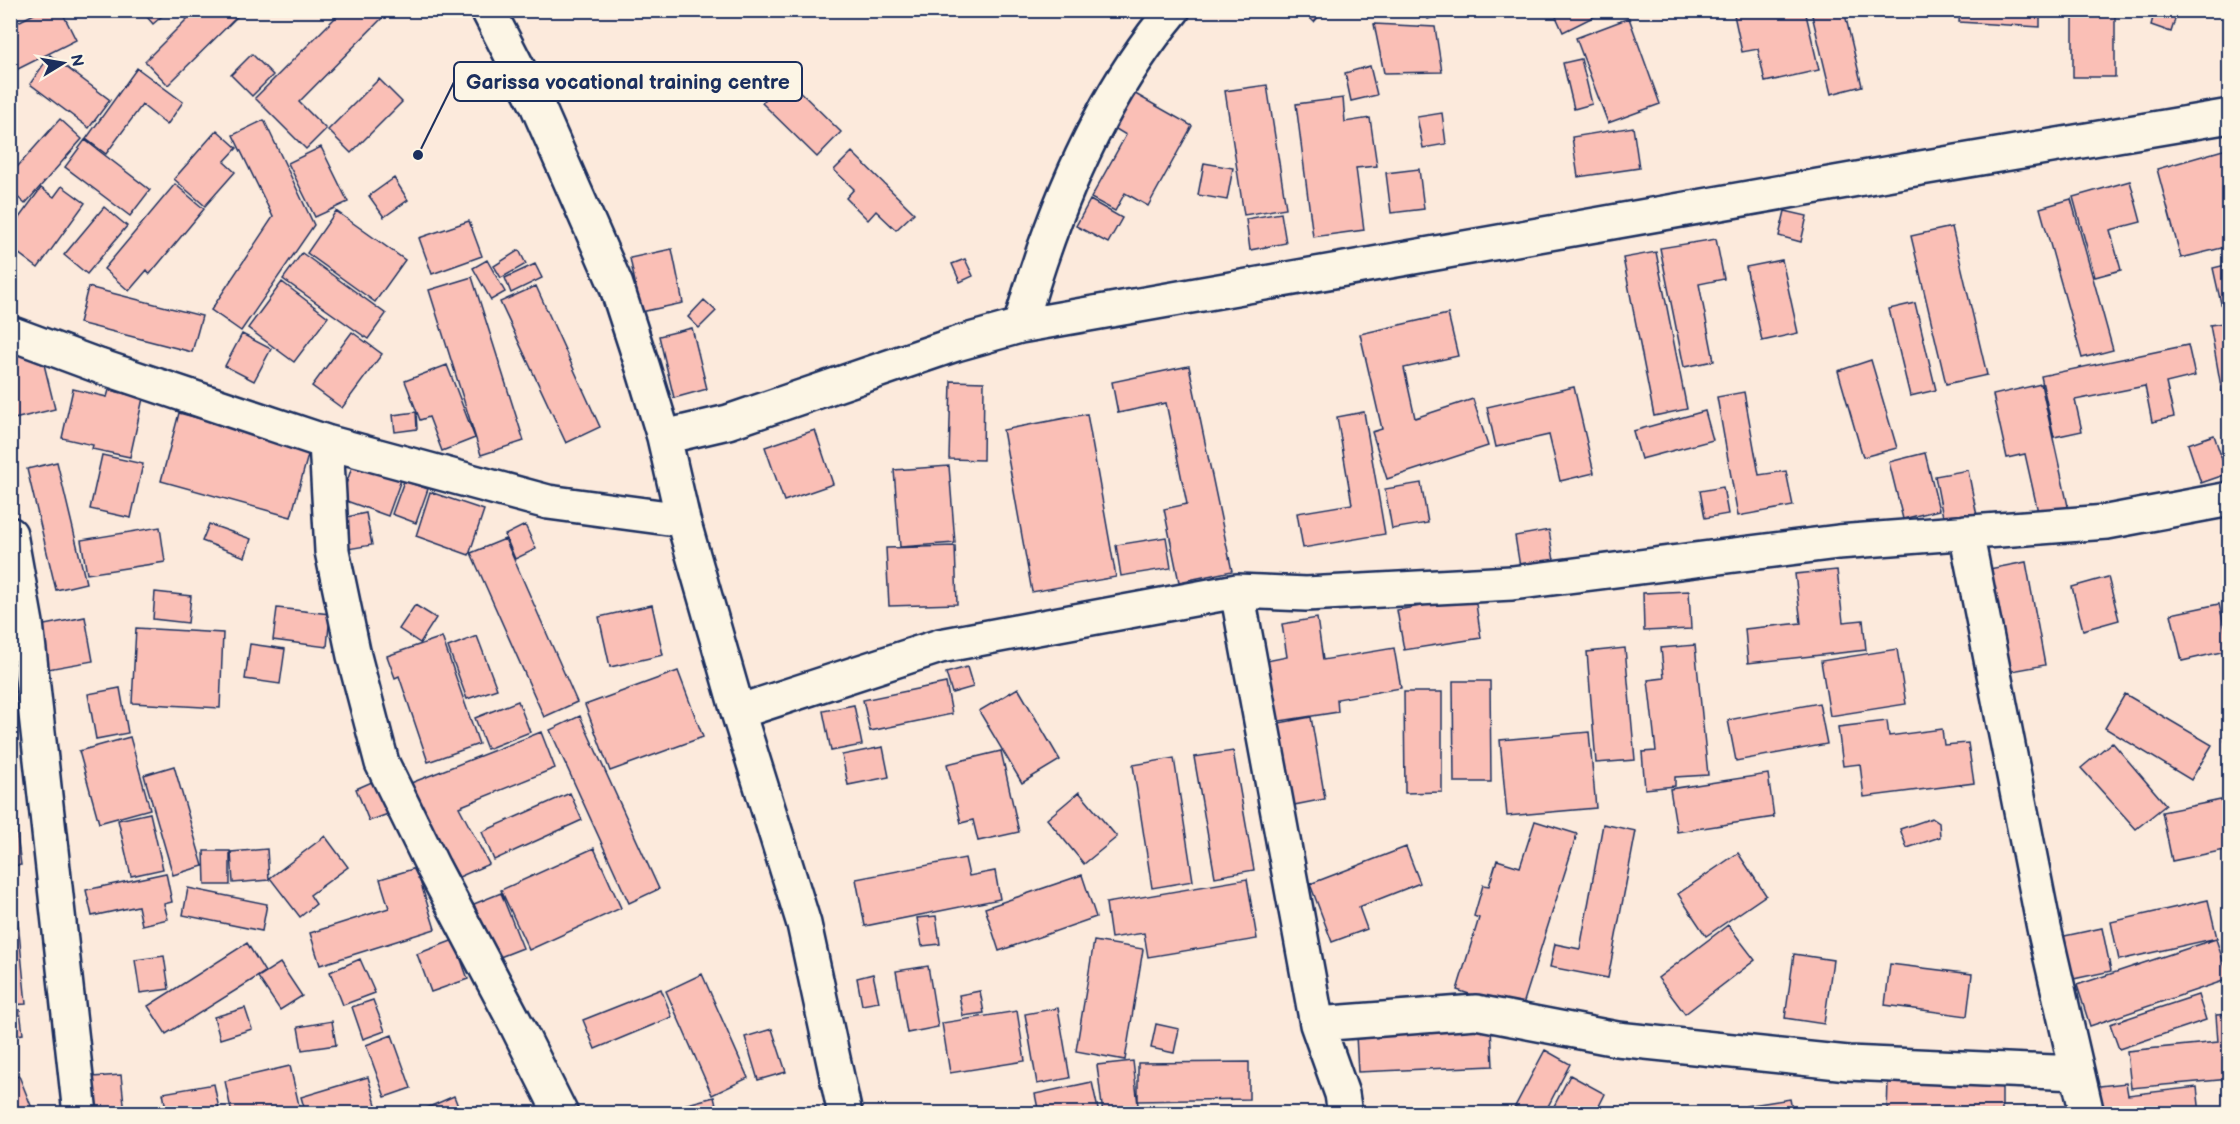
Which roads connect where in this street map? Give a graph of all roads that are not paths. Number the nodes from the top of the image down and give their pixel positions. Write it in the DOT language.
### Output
graph roads {
  1 [pos="488,10"];
  2 [pos="1173,10"];
  3 [pos="2229,116"];
  4 [pos="1020,326"];
  5 [pos="10,333"];
  6 [pos="664,437"];
  7 [pos="326,442"];
  8 [pos="2229,500"];
  9 [pos="683,520"];
  10 [pos="1966,532"];
  11 [pos="10,534"];
  12 [pos="1237,591"];
  13 [pos="738,712"];
  14 [pos="1317,1024"];
  15 [pos="2077,1073"];
  16 [pos="80,1113"];
  17 [pos="561,1113"];
  18 [pos="845,1113"];
  19 [pos="1345,1113"];
  20 [pos="2086,1113"];
  1 -- 6 [label="street"];
  2 -- 4 [label="street"];
  3 -- 4 [label="street"];
  4 -- 6 [label="street"];
  5 -- 7 [label="street"];
  6 -- 9 [label="street"];
  7 -- 9 [label="street"];
  7 -- 17 [label="street"];
  8 -- 10 [label="street"];
  9 -- 13 [label="street"];
  10 -- 12 [label="street"];
  10 -- 15 [label="street"];
  11 -- 16 [label="street"];
  12 -- 13 [label="street"];
  12 -- 14 [label="street"];
  13 -- 18 [label="street"];
  14 -- 15 [label="street"];
  14 -- 19 [label="street"];
  15 -- 20 [label="street"];
}
